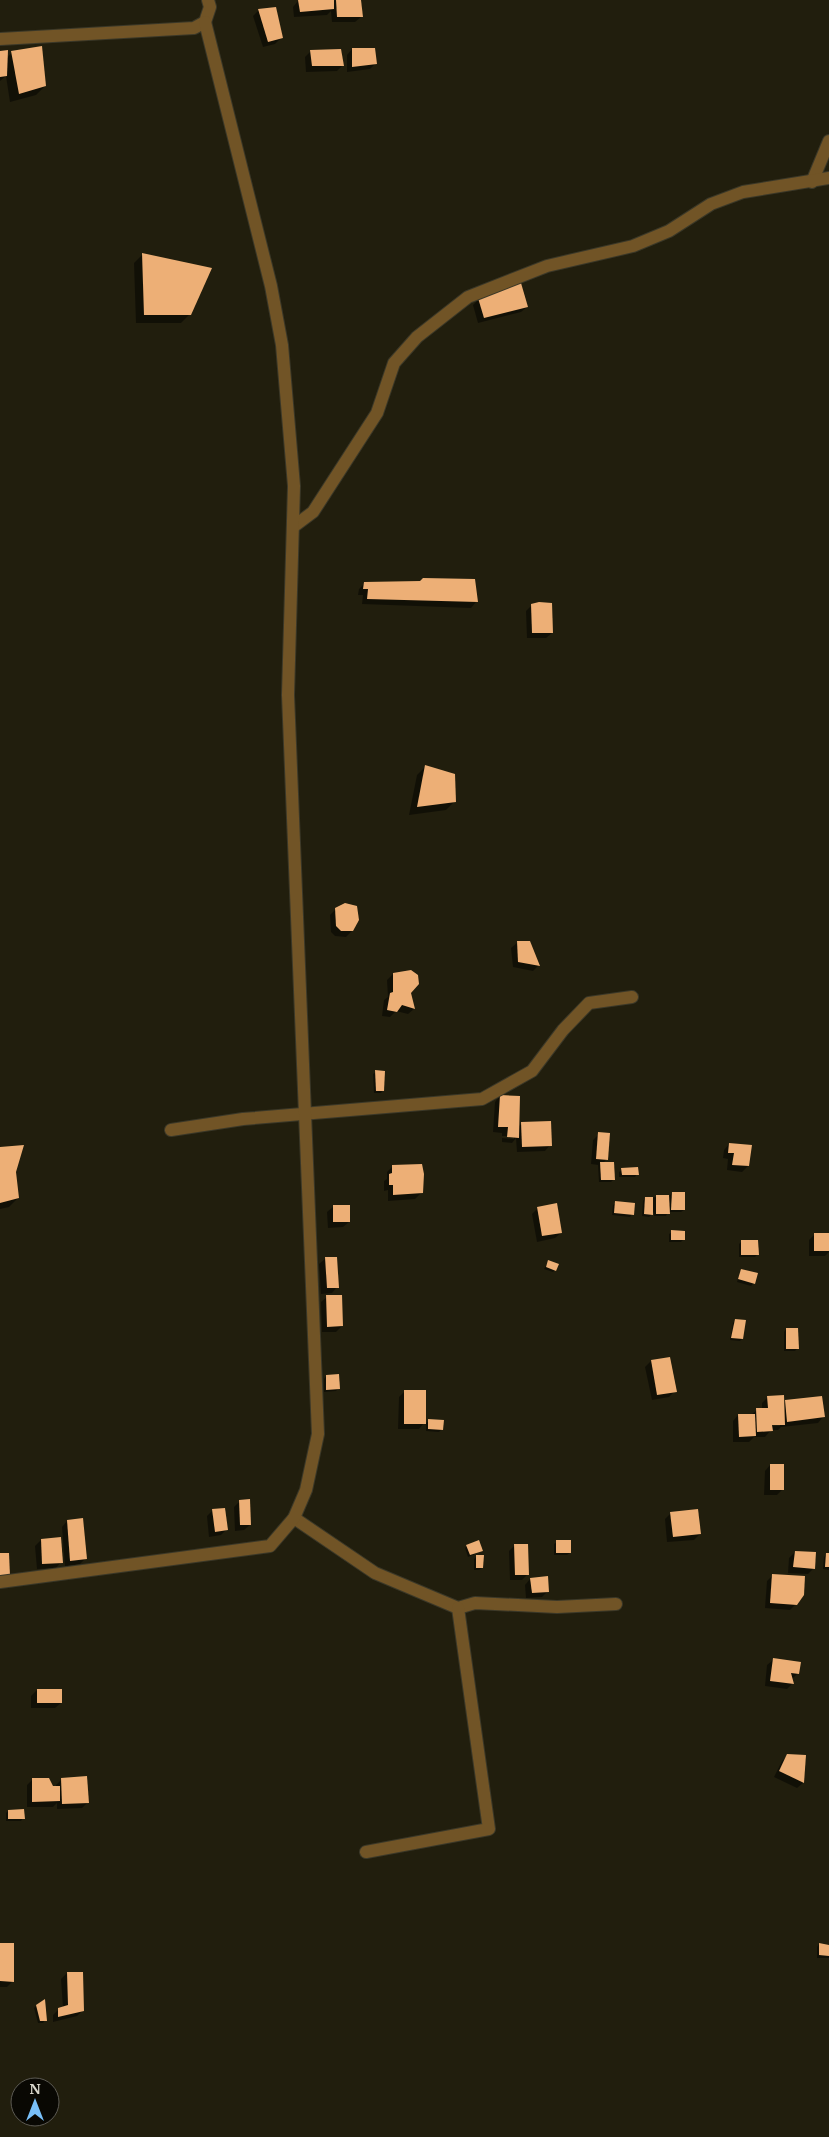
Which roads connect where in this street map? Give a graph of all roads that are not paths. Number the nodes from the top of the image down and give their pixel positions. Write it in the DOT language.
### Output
graph roads {
  1 [pos="208,0"];
  2 [pos="205,22"];
  3 [pos="0,39"];
  4 [pos="829,141"];
  5 [pos="829,178"];
  6 [pos="812,182"];
  7 [pos="293,527"];
  8 [pos="632,997"];
  9 [pos="305,1114"];
  10 [pos="171,1130"];
  11 [pos="294,1518"];
  12 [pos="0,1582"];
  13 [pos="616,1604"];
  14 [pos="458,1608"];
  15 [pos="366,1852"];
  1 -- 2 [label="street"];
  2 -- 3 [label="street"];
  2 -- 7 [label="street"];
  4 -- 6 [label="street"];
  5 -- 6 [label="street"];
  6 -- 7 [label="street"];
  7 -- 9 [label="street"];
  8 -- 9 [label="street"];
  9 -- 10 [label="street"];
  9 -- 11 [label="street"];
  11 -- 12 [label="street"];
  11 -- 14 [label="street"];
  13 -- 14 [label="street"];
  14 -- 15 [label="street"];
}
